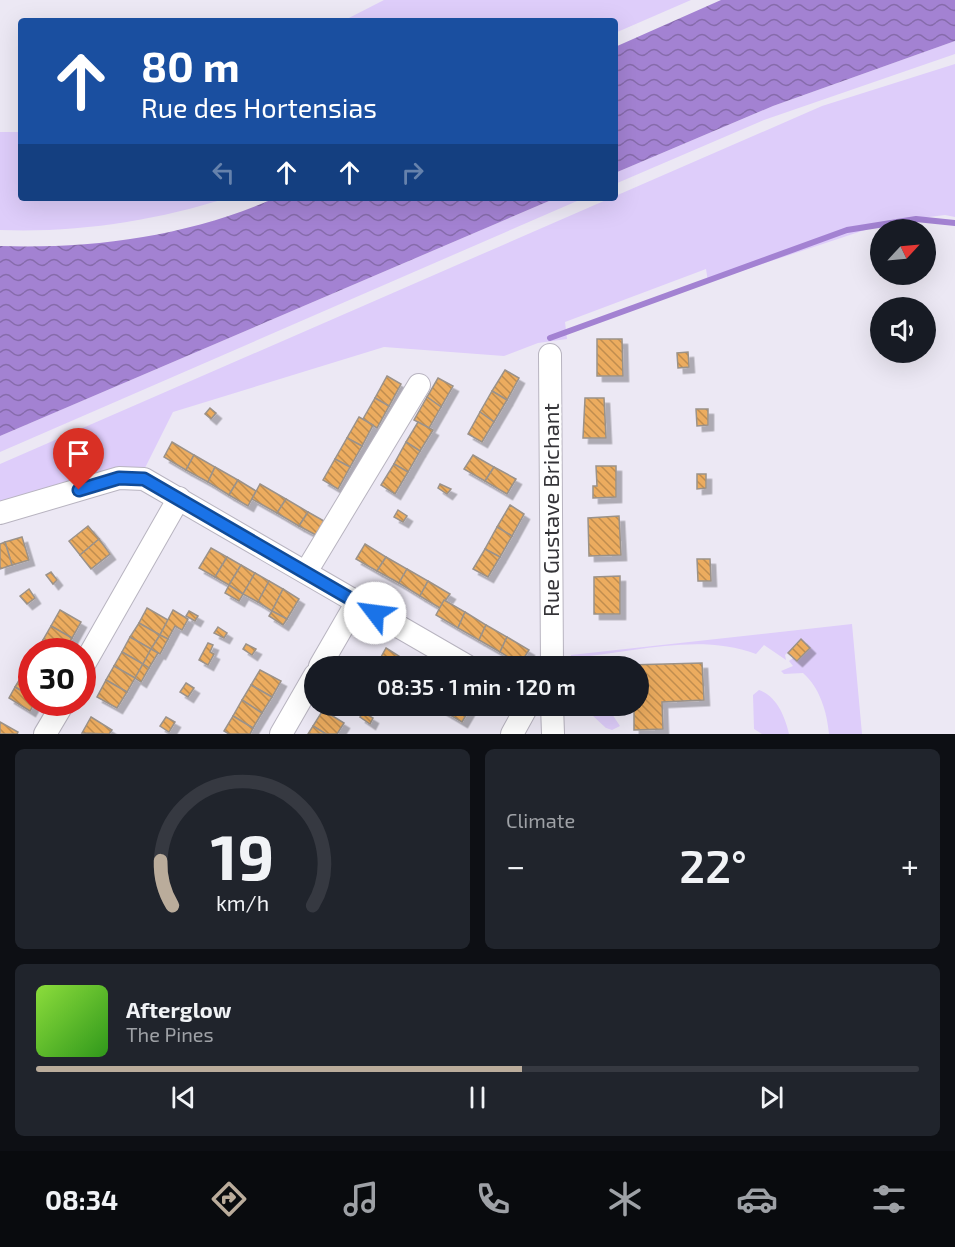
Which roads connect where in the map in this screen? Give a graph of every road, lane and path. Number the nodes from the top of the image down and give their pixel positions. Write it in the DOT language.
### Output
graph roads {
  1 [pos="550,355"];
  2 [pos="418,385"];
  3 [pos="179,498"];
  4 [pos="0,513"];
  5 [pos="306,572"];
  6 [pos="357,602"];
  7 [pos="96,644"];
  8 [pos="326,656"];
  9 [pos="450,656"];
  10 [pos="552,656"];
  11 [pos="304,694"];
  12 [pos="56,716"];
  13 [pos="522,716"];
  14 [pos="552,716"];
  15 [pos="45,734"];
  16 [pos="281,734"];
  17 [pos="512,734"];
  18 [pos="553,734"];
  1 -- 10 [label="street, Rue Gustave Brichant"];
  2 -- 5 [label="street"];
  3 -- 4 [label="street"];
  3 -- 5 [label="street"];
  3 -- 7 [label="street"];
  5 -- 6 [label="street"];
  6 -- 8 [label="street"];
  6 -- 9 [label="street"];
  11 -- 16 [label="street"];
  12 -- 15 [label="street"];
  13 -- 17 [label="street"];
  14 -- 18 [label="street"];
}
